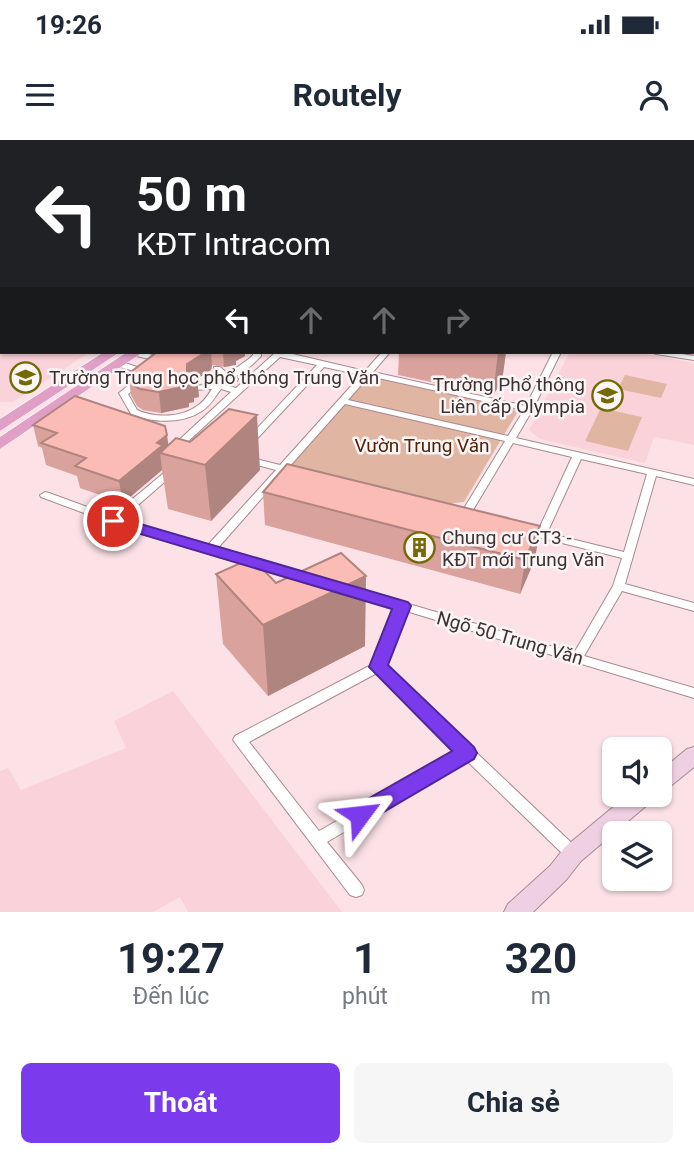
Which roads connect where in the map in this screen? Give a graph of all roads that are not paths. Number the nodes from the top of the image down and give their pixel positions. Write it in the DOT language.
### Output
graph roads {
  1 [pos="145,354"];
  2 [pos="257,354"];
  3 [pos="278,354"];
  4 [pos="283,354"];
  5 [pos="384,354"];
  6 [pos="556,354"];
  7 [pos="669,354"];
  8 [pos="116,358"];
  9 [pos="694,358"];
  10 [pos="322,364"];
  11 [pos="217,369"];
  12 [pos="151,372"];
  13 [pos="367,374"];
  14 [pos="228,378"];
  15 [pos="247,382"];
  16 [pos="218,386"];
  17 [pos="194,388"];
  18 [pos="238,391"];
  19 [pos="343,401"];
  20 [pos="38,402"];
  21 [pos="60,407"];
  22 [pos="530,409"];
  23 [pos="0,426"];
  24 [pos="509,439"];
  25 [pos="172,442"];
  26 [pos="0,444"];
  27 [pos="195,446"];
  28 [pos="243,447"];
  29 [pos="578,455"];
  30 [pos="234,457"];
  31 [pos="284,469"];
  32 [pos="652,473"];
  33 [pos="310,475"];
  34 [pos="694,482"];
  35 [pos="45,495"];
  36 [pos="452,512"];
  37 [pos="465,515"];
  38 [pos="478,518"];
  39 [pos="113,521"];
  40 [pos="516,528"];
  41 [pos="541,535"];
  42 [pos="210,550"];
  43 [pos="627,556"];
  44 [pos="312,580"];
  45 [pos="620,586"];
  46 [pos="338,587"];
  47 [pos="402,606"];
  48 [pos="694,607"];
  49 [pos="577,658"];
  50 [pos="378,667"];
  51 [pos="694,694"];
  52 [pos="467,753"];
  53 [pos="694,755"];
  54 [pos="672,773"];
  55 [pos="629,807"];
  56 [pos="317,840"];
  57 [pos="573,853"];
  58 [pos="356,890"];
  59 [pos="516,912"];
  1 -- 12 [label="street"];
  2 -- 14 [label="street"];
  3 -- 15 [label="street"];
  4 -- 10 [label="street"];
  5 -- 13 [label="street"];
  6 -- 22 [label="street"];
  7 -- 9 [label="street"];
  8 -- 12 [label="street"];
  8 -- 20 [label="main road"];
  8 -- 21 [label="main road"];
  10 -- 13 [label="street"];
  10 -- 28 [label="street"];
  11 -- 14 [label="street"];
  12 -- 16 [label="street"];
  13 -- 19 [label="street"];
  13 -- 22 [label="street"];
  14 -- 15 [label="street"];
  14 -- 16 [label="street"];
  15 -- 18 [label="street"];
  16 -- 17 [label="street"];
  16 -- 18 [label="street"];
  18 -- 27 [label="street"];
  19 -- 24 [label="street"];
  19 -- 31 [label="street"];
  20 -- 21 [label="main road"];
  20 -- 23 [label="main road"];
  21 -- 26 [label="main road"];
  22 -- 24 [label="street"];
  24 -- 29 [label="street"];
  24 -- 37 [label="street"];
  25 -- 39 [label="street"];
  29 -- 32 [label="street"];
  29 -- 41 [label="street"];
  30 -- 31 [label="street"];
  31 -- 33 [label="street"];
  31 -- 42 [label="street"];
  32 -- 34 [label="street"];
  32 -- 43 [label="street"];
  35 -- 39 [label="street"];
  36 -- 37 [label="street"];
  37 -- 38 [label="street"];
  39 -- 42 [label="street"];
  40 -- 41 [label="street"];
  41 -- 43 [label="street"];
  42 -- 44 [label="street"];
  43 -- 45 [label="street"];
  45 -- 48 [label="street"];
  45 -- 49 [label="street"];
  46 -- 47 [label="street, Ngõ 50 Trung Văn"];
  47 -- 49 [label="street, Ngõ 50 Trung Văn"];
  47 -- 50 [label="street"];
  49 -- 51 [label="street, Ngõ 50 Trung Văn"];
  50 -- 52 [label="street"];
  50 -- 56 [label="street"];
  52 -- 56 [label="street"];
  52 -- 57 [label="street"];
  53 -- 54 [label="street"];
  55 -- 57 [label="street"];
  56 -- 58 [label="street"];
  57 -- 59 [label="street"];
}
